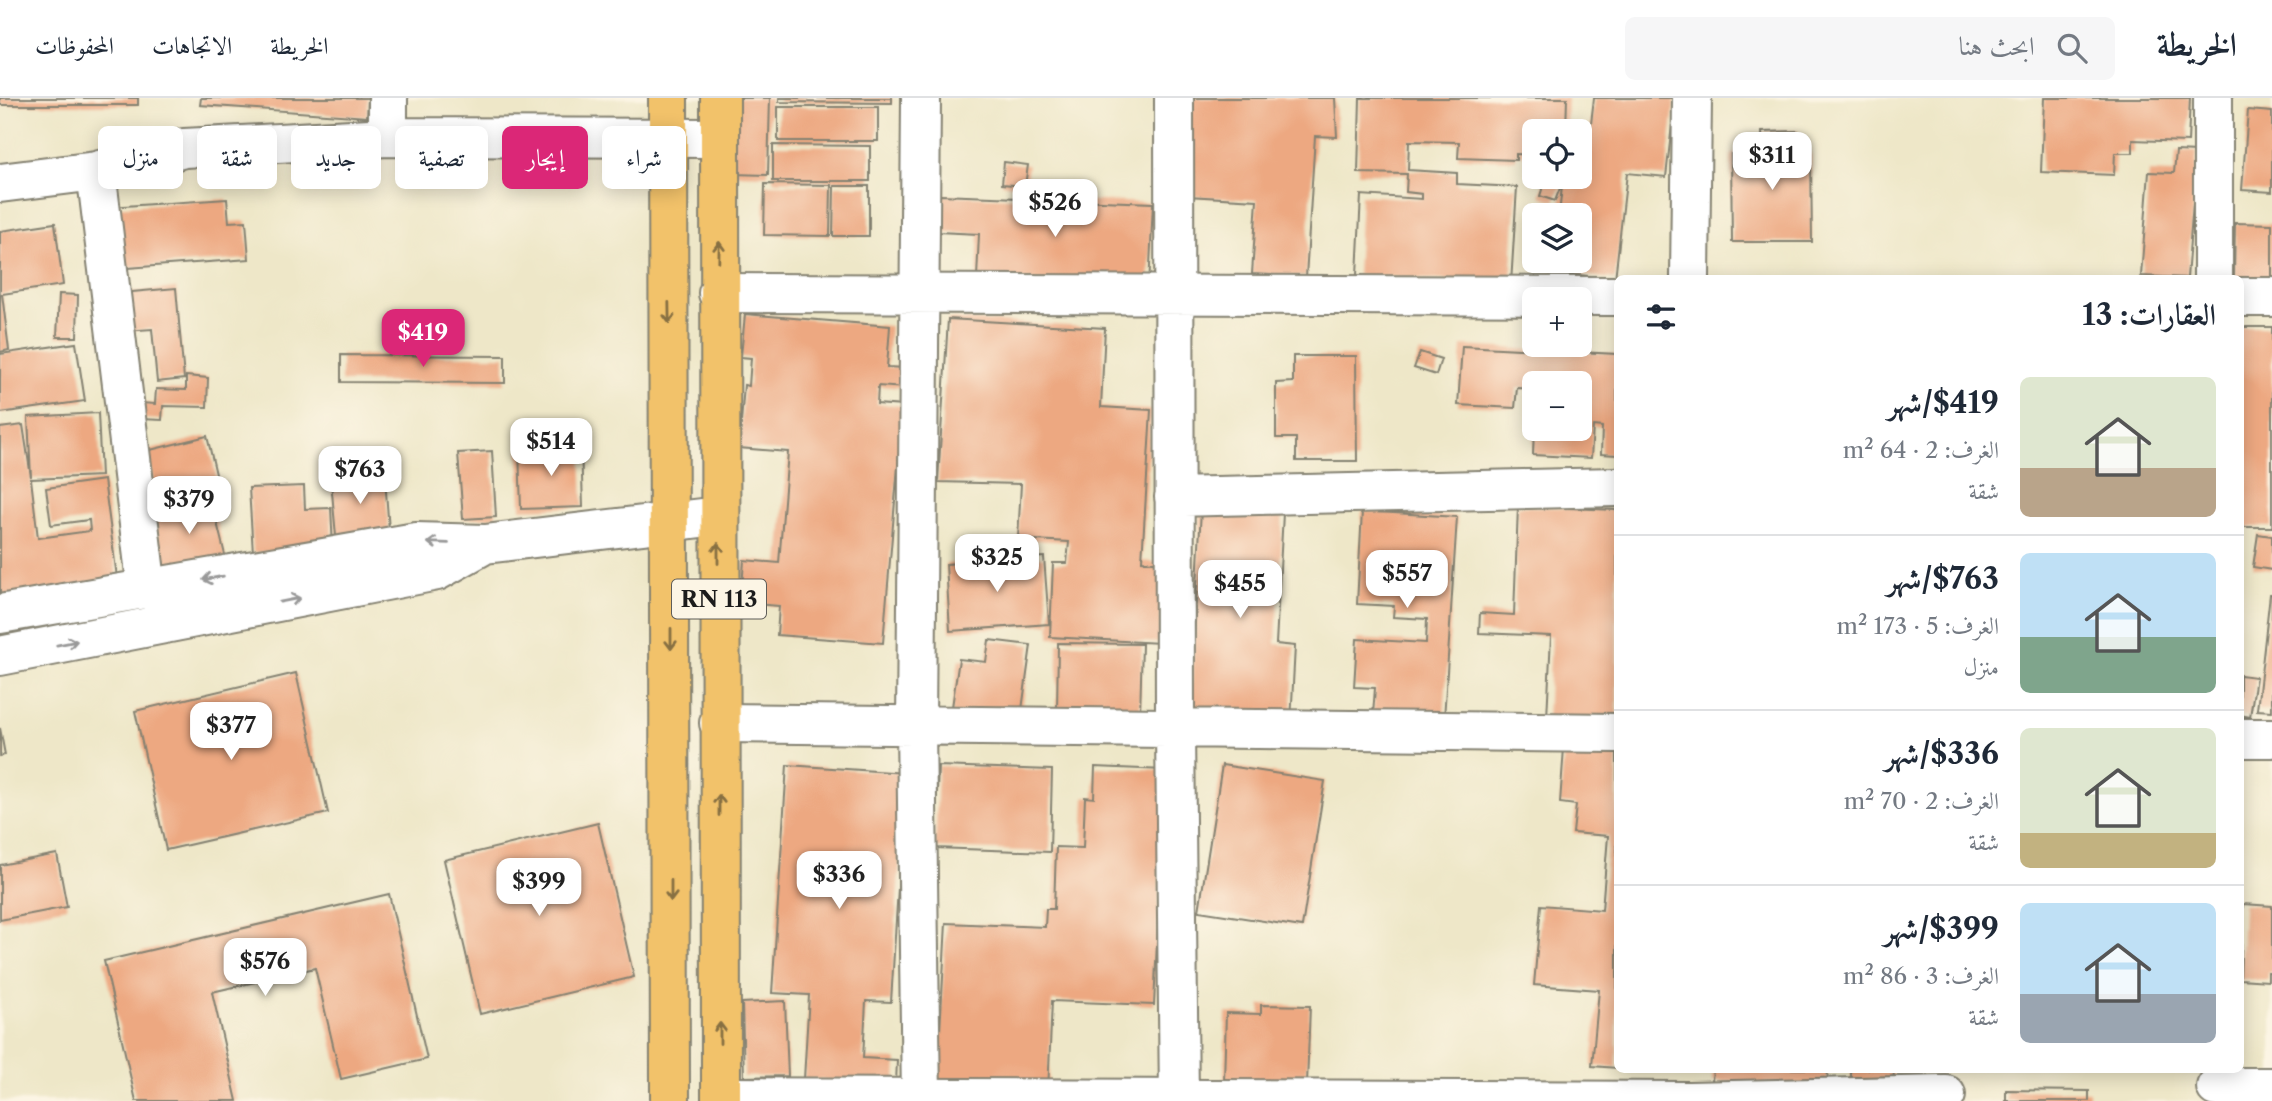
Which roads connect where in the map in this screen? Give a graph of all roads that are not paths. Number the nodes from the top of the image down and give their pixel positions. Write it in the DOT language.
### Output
graph roads {
  1 [pos="388,98"];
  2 [pos="668,98"];
  3 [pos="720,98"];
  4 [pos="921,98"];
  5 [pos="1174,98"];
  6 [pos="1692,98"];
  7 [pos="2213,98"];
  8 [pos="667,126"];
  9 [pos="388,137"];
  10 [pos="602,138"];
  11 [pos="686,138"];
  12 [pos="720,138"];
  13 [pos="96,171"];
  14 [pos="0,183"];
  15 [pos="668,189"];
  16 [pos="1690,275"];
  17 [pos="2213,275"];
  18 [pos="718,293"];
  19 [pos="919,296"];
  20 [pos="1175,296"];
  21 [pos="1614,296"];
  22 [pos="2244,297"];
  23 [pos="2272,297"];
  24 [pos="1614,486"];
  25 [pos="1174,497"];
  26 [pos="718,516"];
  27 [pos="671,519"];
  28 [pos="485,544"];
  29 [pos="147,590"];
  30 [pos="0,614"];
  31 [pos="0,656"];
  32 [pos="719,723"];
  33 [pos="916,727"];
  34 [pos="1175,730"];
  35 [pos="1614,733"];
  36 [pos="2244,738"];
  37 [pos="2272,738"];
  38 [pos="1688,1073"];
  39 [pos="2216,1086"];
  40 [pos="2272,1087"];
  41 [pos="1946,1088"];
  42 [pos="721,1099"];
  43 [pos="921,1100"];
  44 [pos="1179,1100"];
  45 [pos="670,1101"];
  46 [pos="1447,1101"];
  47 [pos="1689,1101"];
  1 -- 9 [label="street"];
  2 -- 8 [label="main road, RN 113"];
  3 -- 12 [label="main road, RN 113"];
  4 -- 19 [label="street"];
  5 -- 20 [label="street"];
  6 -- 16 [label="street"];
  7 -- 17 [label="street"];
  9 -- 10 [label="street"];
  9 -- 13 [label="street"];
  11 -- 12 [label="street"];
  18 -- 12 [label="main road, RN 113, one-way"];
  13 -- 14 [label="street"];
  13 -- 29 [label="street"];
  15 -- 27 [label="main road, RN 113, one-way"];
  18 -- 19 [label="street"];
  18 -- 26 [label="main road, RN 113"];
  19 -- 20 [label="street"];
  19 -- 33 [label="street"];
  20 -- 21 [label="street"];
  20 -- 25 [label="street"];
  22 -- 23 [label="street"];
  24 -- 25 [label="street"];
  25 -- 34 [label="street"];
  26 -- 27 [label="street"];
  32 -- 26 [label="main road, RN 113, one-way"];
  27 -- 28 [label="street"];
  27 -- 45 [label="main road, RN 113, one-way"];
  28 -- 29 [label="street, one-way"];
  31 -- 28 [label="street, one-way"];
  29 -- 30 [label="street"];
  32 -- 33 [label="street"];
  42 -- 32 [label="main road, RN 113, one-way"];
  33 -- 34 [label="street"];
  33 -- 43 [label="street"];
  34 -- 35 [label="street"];
  34 -- 44 [label="street"];
  36 -- 37 [label="street"];
  38 -- 47 [label="street"];
  39 -- 40 [label="street"];
  41 -- 47 [label="street"];
  42 -- 43 [label="street"];
  43 -- 44 [label="street"];
  44 -- 46 [label="street"];
  46 -- 47 [label="street"];
}
